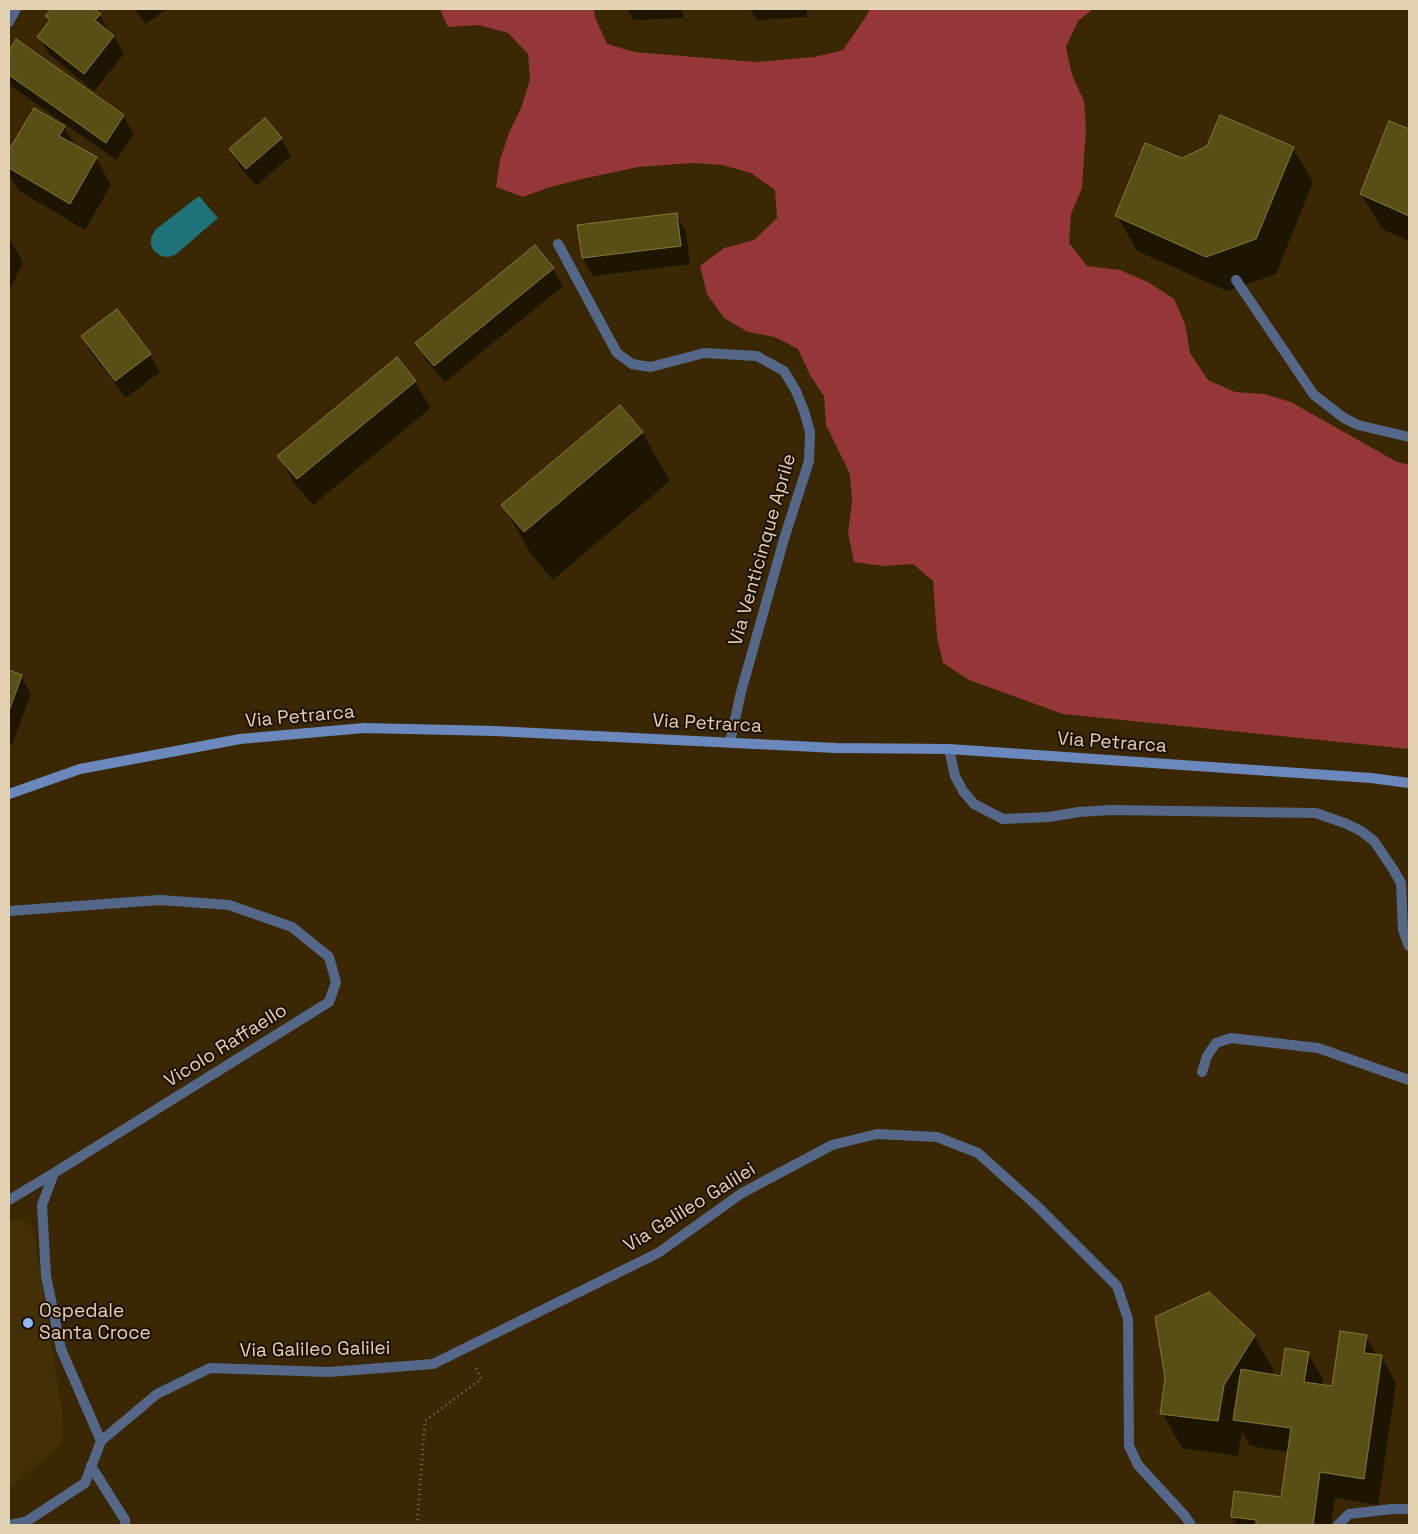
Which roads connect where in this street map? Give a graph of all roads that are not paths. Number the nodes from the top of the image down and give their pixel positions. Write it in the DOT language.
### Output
graph roads {
  1 [pos="16,9"];
  2 [pos="9,22"];
  3 [pos="558,244"];
  4 [pos="1236,280"];
  5 [pos="1409,437"];
  6 [pos="730,742"];
  7 [pos="949,749"];
  8 [pos="1409,783"];
  9 [pos="9,794"];
  10 [pos="9,911"];
  11 [pos="1409,946"];
  12 [pos="1202,1072"];
  13 [pos="1409,1080"];
  14 [pos="54,1172"];
  15 [pos="9,1200"];
  16 [pos="101,1441"];
  17 [pos="91,1466"];
  18 [pos="1409,1509"];
  19 [pos="10,1525"];
  20 [pos="125,1525"];
  21 [pos="1191,1525"];
  22 [pos="1338,1525"];
  1 -- 2 [label="street"];
  3 -- 6 [label="street, Via Venticinque Aprile"];
  4 -- 5 [label="street"];
  6 -- 7 [label="street, Via Petrarca"];
  6 -- 9 [label="street, Via Petrarca"];
  7 -- 8 [label="street, Via Petrarca"];
  7 -- 11 [label="street"];
  10 -- 14 [label="street, Vicolo Raffaello"];
  12 -- 13 [label="street"];
  14 -- 15 [label="street, Vicolo Raffaello"];
  14 -- 16 [label="street"];
  16 -- 17 [label="street, Via Galileo Galilei"];
  16 -- 21 [label="street, Via Galileo Galilei"];
  17 -- 19 [label="street, Via Galileo Galilei"];
  17 -- 20 [label="street"];
  18 -- 22 [label="street"];
}
